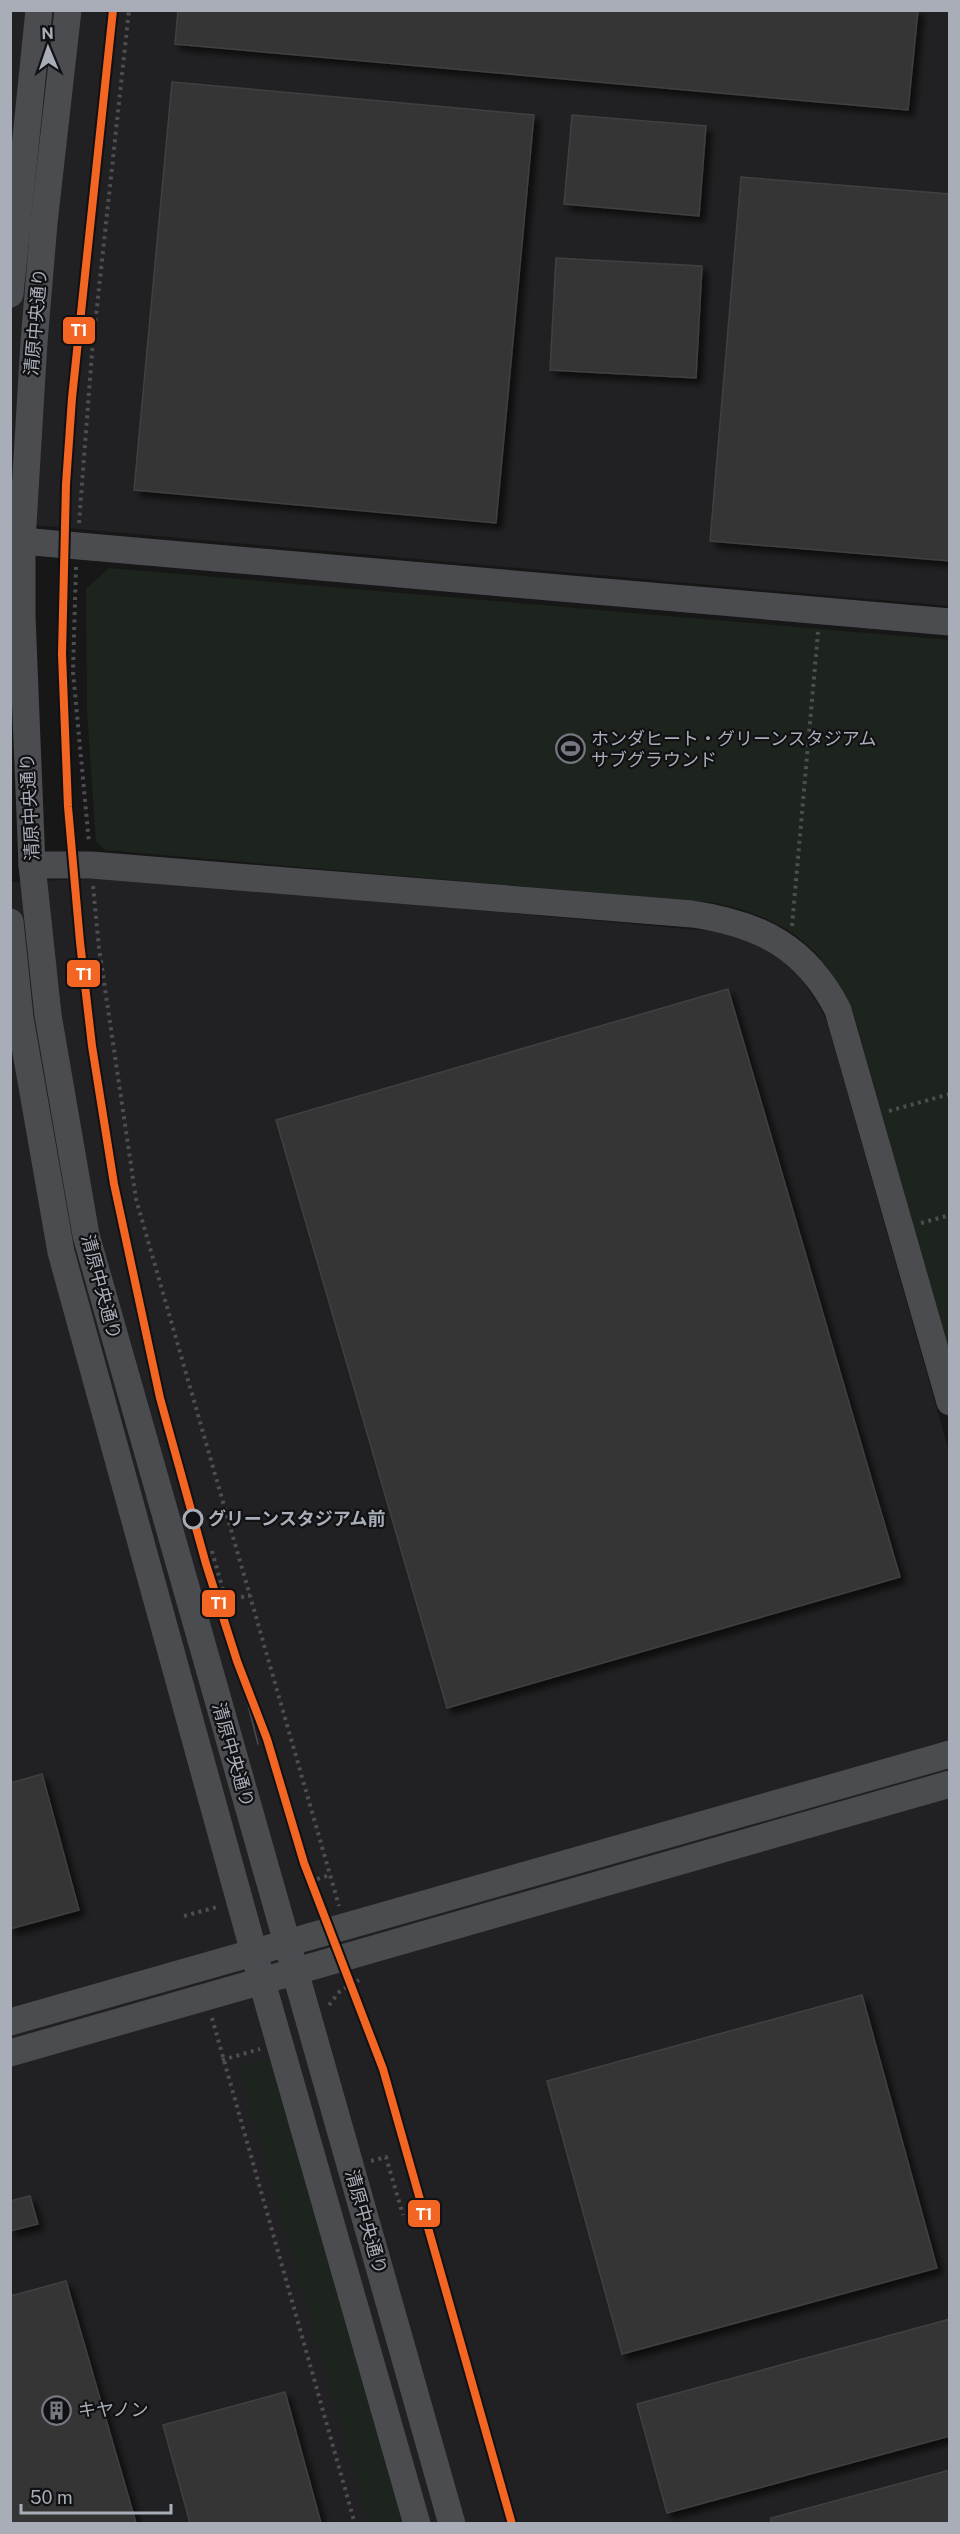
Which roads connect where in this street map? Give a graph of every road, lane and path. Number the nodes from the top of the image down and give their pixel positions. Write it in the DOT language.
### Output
graph roads {
  1 [pos="39,10"];
  2 [pos="68,10"];
  3 [pos="129,10"];
  4 [pos="10,294"];
  5 [pos="16,541"];
  6 [pos="77,547"];
  7 [pos="950,622"];
  8 [pos="819,625"];
  9 [pos="89,847"];
  10 [pos="32,865"];
  11 [pos="93,882"];
  12 [pos="10,922"];
  13 [pos="791,937"];
  14 [pos="950,1094"];
  15 [pos="880,1113"];
  16 [pos="950,1215"];
  17 [pos="912,1226"];
  18 [pos="950,1402"];
  19 [pos="212,1551"];
  20 [pos="249,1595"];
  21 [pos="950,1754"];
  22 [pos="950,1784"];
  23 [pos="330,1875"];
  24 [pos="317,1879"];
  25 [pos="218,1906"];
  26 [pos="340,1909"];
  27 [pos="184,1916"];
  28 [pos="286,1944"];
  29 [pos="254,1953"];
  30 [pos="295,1972"];
  31 [pos="262,1982"];
  32 [pos="212,2018"];
  33 [pos="10,2022"];
  34 [pos="269,2046"];
  35 [pos="10,2053"];
  36 [pos="222,2060"];
  37 [pos="367,2162"];
  38 [pos="403,2215"];
  39 [pos="355,2523"];
  40 [pos="417,2523"];
  41 [pos="452,2523"];
  1 -- 4 [label="street, 清原中央通り"];
  2 -- 5 [label="street, 清原中央通り"];
  3 -- 6 [label="path"];
  5 -- 6 [label="street"];
  5 -- 10 [label="street, 清原中央通り"];
  6 -- 7 [label="street"];
  6 -- 9 [label="path"];
  8 -- 13 [label="path"];
  10 -- 18 [label="street"];
  10 -- 28 [label="street, 清原中央通り"];
  11 -- 20 [label="path"];
  12 -- 29 [label="street, 清原中央通り"];
  14 -- 15 [label="path"];
  16 -- 17 [label="path"];
  19 -- 20 [label="path"];
  20 -- 23 [label="path"];
  21 -- 28 [label="street"];
  22 -- 30 [label="street"];
  23 -- 24 [label="path"];
  23 -- 26 [label="path"];
  25 -- 27 [label="path"];
  28 -- 29 [label="street"];
  28 -- 30 [label="street, 清原中央通り"];
  29 -- 31 [label="street, 清原中央通り"];
  29 -- 33 [label="street"];
  30 -- 31 [label="street"];
  30 -- 41 [label="street, 清原中央通り"];
  31 -- 35 [label="street"];
  31 -- 40 [label="street, 清原中央通り"];
  32 -- 36 [label="path"];
  34 -- 36 [label="path"];
  36 -- 39 [label="path"];
  37 -- 38 [label="path"];
}
